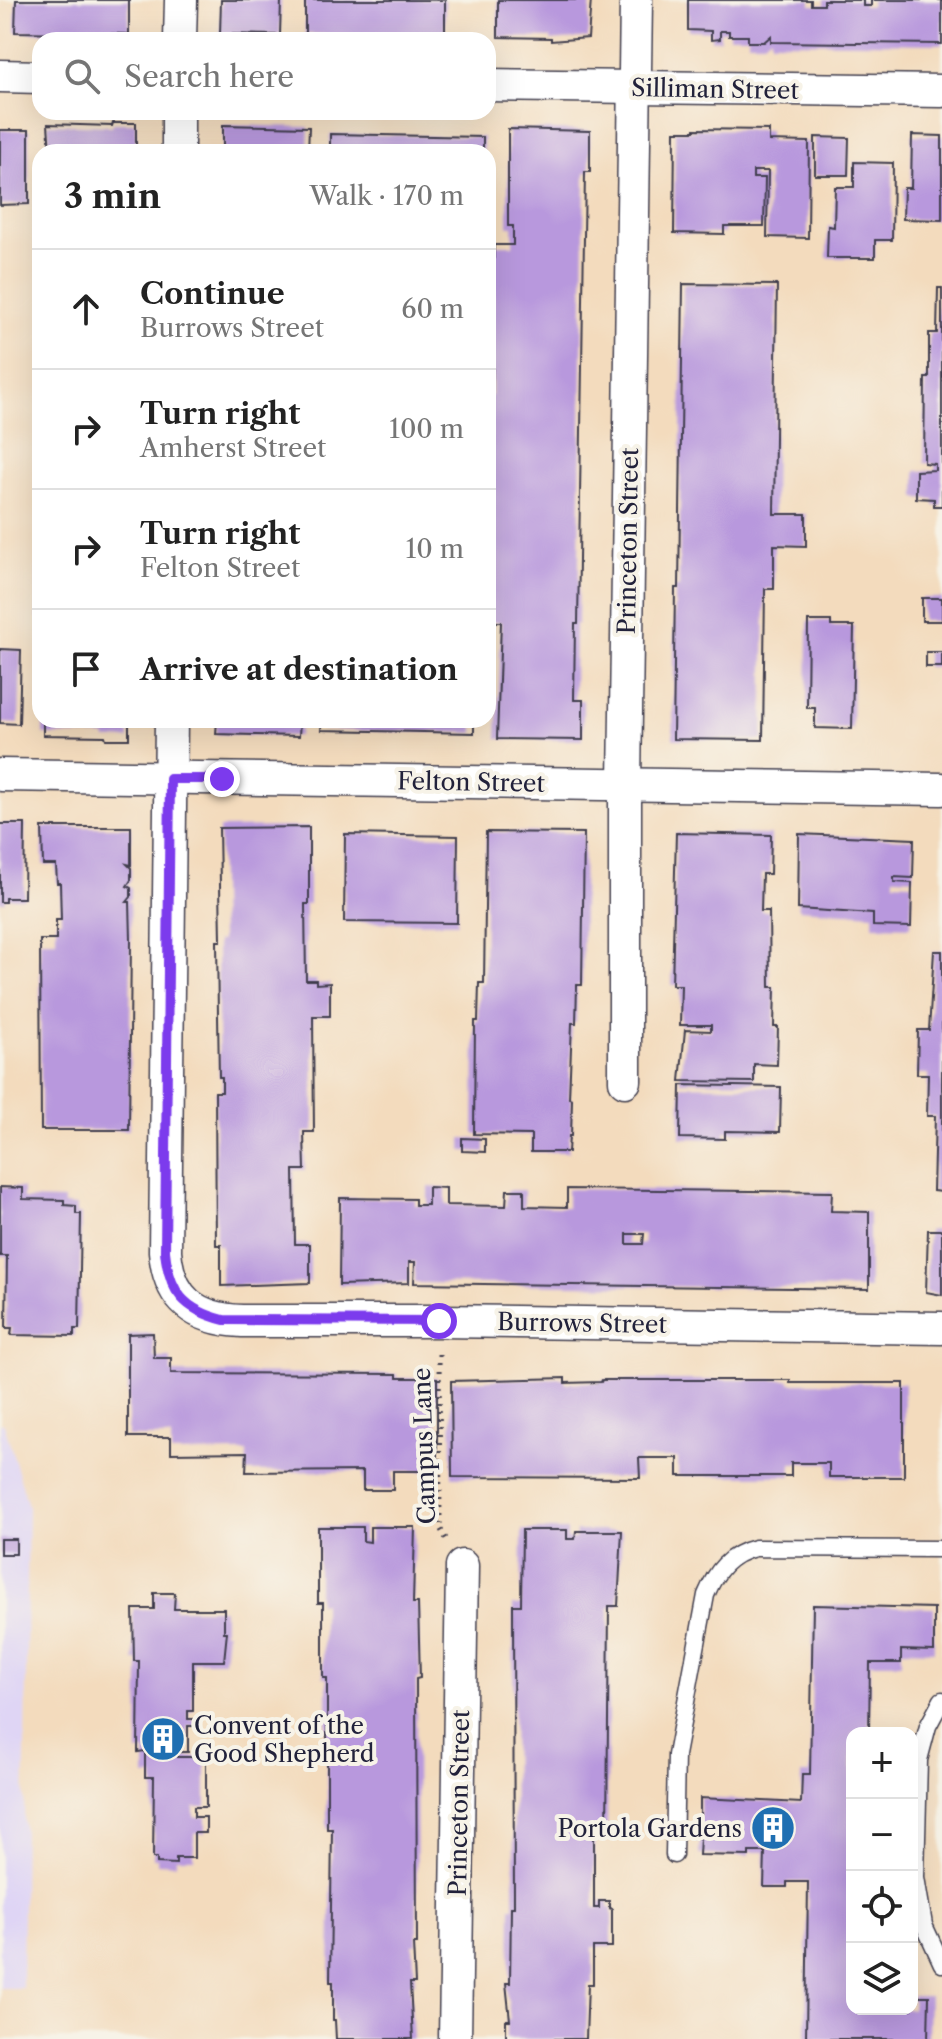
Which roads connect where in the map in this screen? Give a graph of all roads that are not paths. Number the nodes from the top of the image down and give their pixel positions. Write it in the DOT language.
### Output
graph roads {
  1 [pos="181,0"];
  2 [pos="636,0"];
  3 [pos="180,32"];
  4 [pos="0,76"];
  5 [pos="32,77"];
  6 [pos="496,85"];
  7 [pos="634,88"];
  8 [pos="942,91"];
  9 [pos="178,120"];
  10 [pos="178,144"];
  11 [pos="171,728"];
  12 [pos="0,775"];
  13 [pos="170,779"];
  14 [pos="625,783"];
  15 [pos="942,789"];
  16 [pos="625,1081"];
  17 [pos="942,1328"];
  18 [pos="942,1549"];
  19 [pos="462,1566"];
  20 [pos="942,1700"];
  21 [pos="674,1855"];
  22 [pos="942,1964"];
  23 [pos="455,2039"];
  1 -- 3 [label="street"];
  2 -- 7 [label="street, Princeton Street"];
  4 -- 5 [label="street"];
  6 -- 7 [label="street, Silliman Street"];
  7 -- 8 [label="street, Silliman Street"];
  7 -- 14 [label="street, Princeton Street"];
  9 -- 10 [label="street"];
  11 -- 13 [label="street"];
  12 -- 13 [label="street, Felton Street"];
  13 -- 14 [label="street, Felton Street"];
  13 -- 17 [label="street, Burrows Street"];
  14 -- 15 [label="street, Felton Street"];
  14 -- 16 [label="street, Princeton Street"];
  18 -- 21 [label="lane"];
  19 -- 23 [label="street, Princeton Street"];
  20 -- 22 [label="lane"];
}
